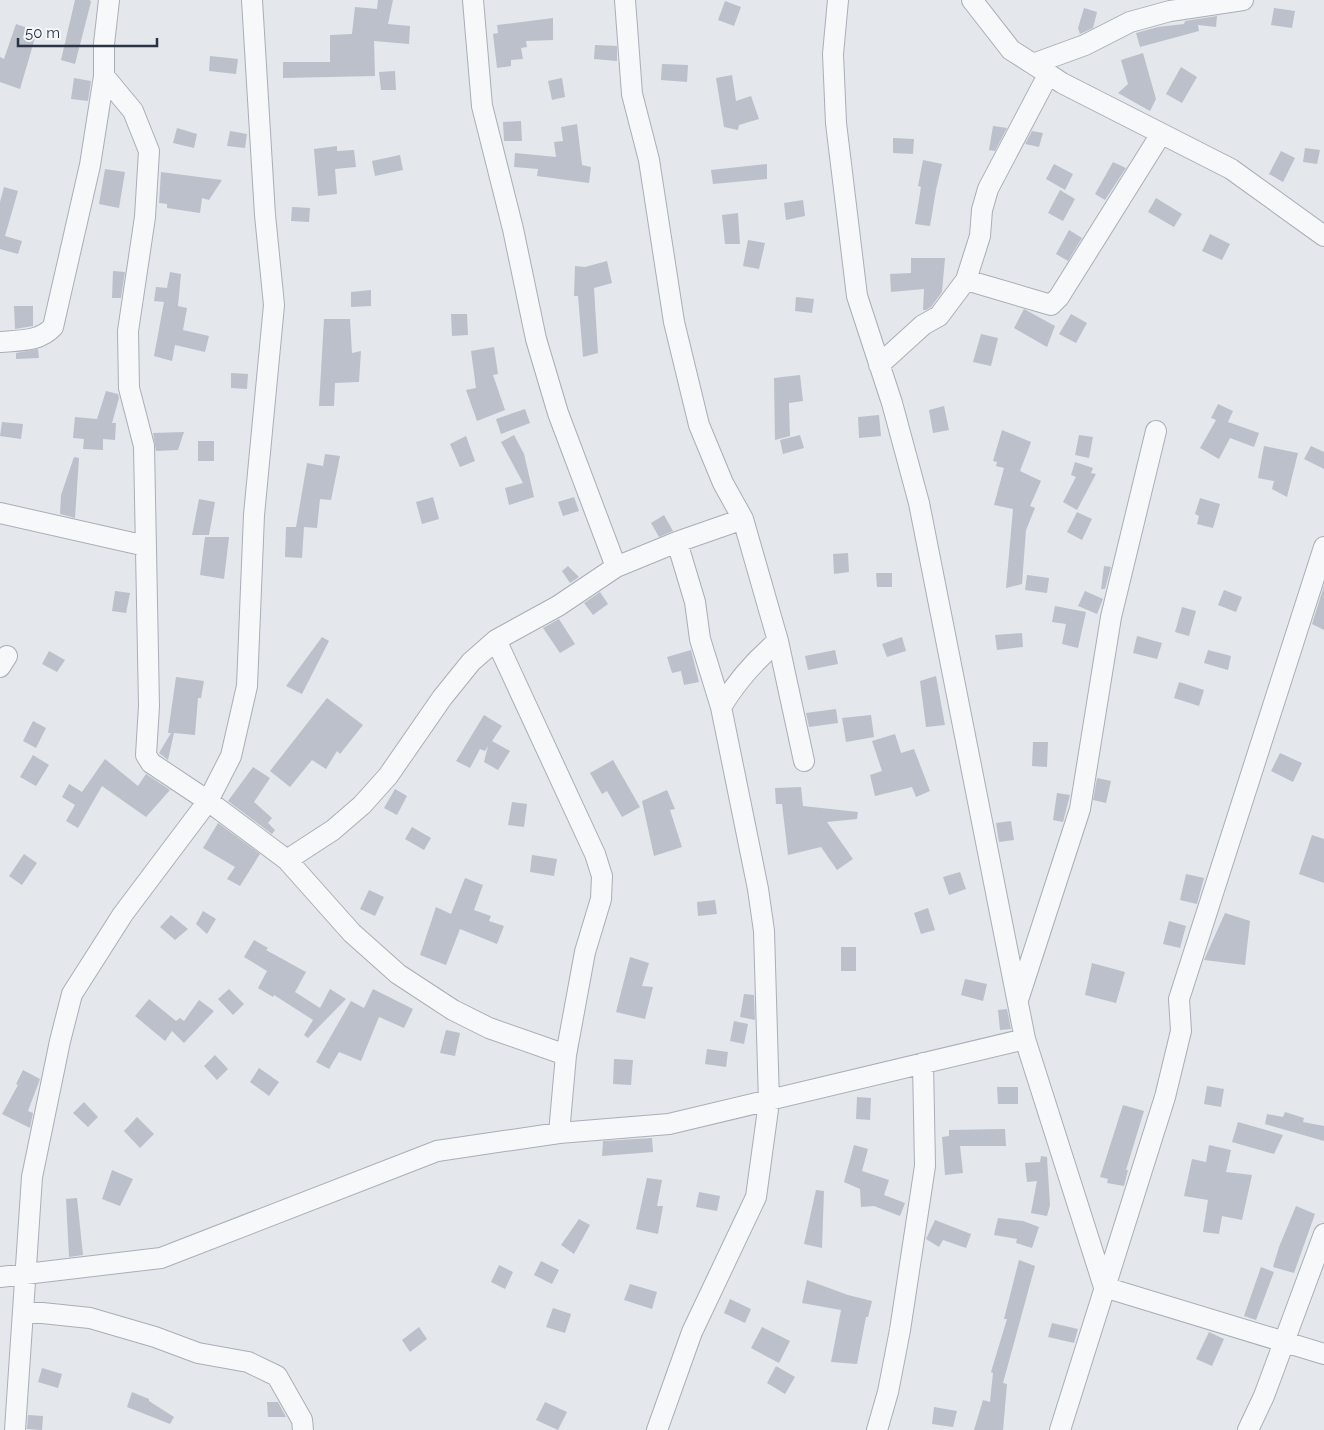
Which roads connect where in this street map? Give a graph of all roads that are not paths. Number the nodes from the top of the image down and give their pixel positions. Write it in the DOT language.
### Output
graph roads {
  1 [pos="110,0"];
  2 [pos="252,0"];
  3 [pos="473,0"];
  4 [pos="625,0"];
  5 [pos="838,0"];
  6 [pos="972,0"];
  7 [pos="1243,0"];
  8 [pos="1041,70"];
  9 [pos="104,76"];
  10 [pos="1161,134"];
  11 [pos="1324,236"];
  12 [pos="966,280"];
  13 [pos="0,342"];
  14 [pos="879,365"];
  15 [pos="1156,431"];
  16 [pos="0,513"];
  17 [pos="743,519"];
  18 [pos="677,542"];
  19 [pos="146,546"];
  20 [pos="1324,547"];
  21 [pos="616,567"];
  22 [pos="496,640"];
  23 [pos="778,641"];
  24 [pos="721,707"];
  25 [pos="804,760"];
  26 [pos="208,801"];
  27 [pos="287,860"];
  28 [pos="1018,1002"];
  29 [pos="1025,1038"];
  30 [pos="566,1055"];
  31 [pos="923,1063"];
  32 [pos="769,1102"];
  33 [pos="559,1132"];
  34 [pos="1324,1234"];
  35 [pos="25,1275"];
  36 [pos="0,1277"];
  37 [pos="1104,1287"];
  38 [pos="23,1311"];
  39 [pos="1284,1342"];
  40 [pos="1324,1354"];
  41 [pos="15,1430"];
  42 [pos="303,1430"];
  43 [pos="657,1430"];
  44 [pos="877,1430"];
  45 [pos="1060,1430"];
  46 [pos="1248,1430"];
  1 -- 9 [label="street"];
  2 -- 26 [label="street"];
  3 -- 21 [label="street"];
  4 -- 17 [label="street"];
  5 -- 14 [label="street"];
  6 -- 8 [label="street"];
  7 -- 8 [label="street"];
  8 -- 10 [label="street"];
  8 -- 12 [label="street"];
  9 -- 13 [label="street"];
  9 -- 19 [label="street"];
  10 -- 11 [label="street"];
  10 -- 12 [label="street"];
  12 -- 14 [label="street"];
  14 -- 28 [label="street"];
  15 -- 28 [label="street"];
  16 -- 19 [label="street"];
  17 -- 18 [label="street"];
  17 -- 23 [label="street"];
  18 -- 21 [label="street"];
  18 -- 24 [label="street"];
  19 -- 26 [label="street"];
  20 -- 37 [label="street"];
  21 -- 22 [label="street"];
  22 -- 27 [label="street"];
  22 -- 30 [label="street"];
  23 -- 24 [label="street"];
  23 -- 25 [label="street"];
  24 -- 32 [label="street"];
  26 -- 27 [label="street"];
  26 -- 35 [label="street"];
  27 -- 30 [label="street"];
  28 -- 29 [label="street"];
  29 -- 31 [label="street"];
  29 -- 37 [label="street"];
  30 -- 33 [label="street"];
  31 -- 32 [label="street"];
  31 -- 44 [label="street"];
  32 -- 33 [label="street"];
  32 -- 43 [label="street"];
  33 -- 35 [label="street"];
  34 -- 39 [label="street"];
  35 -- 36 [label="street"];
  35 -- 38 [label="street"];
  37 -- 39 [label="street"];
  37 -- 45 [label="street"];
  38 -- 41 [label="street"];
  38 -- 42 [label="street"];
  39 -- 40 [label="street"];
  39 -- 46 [label="street"];
}
